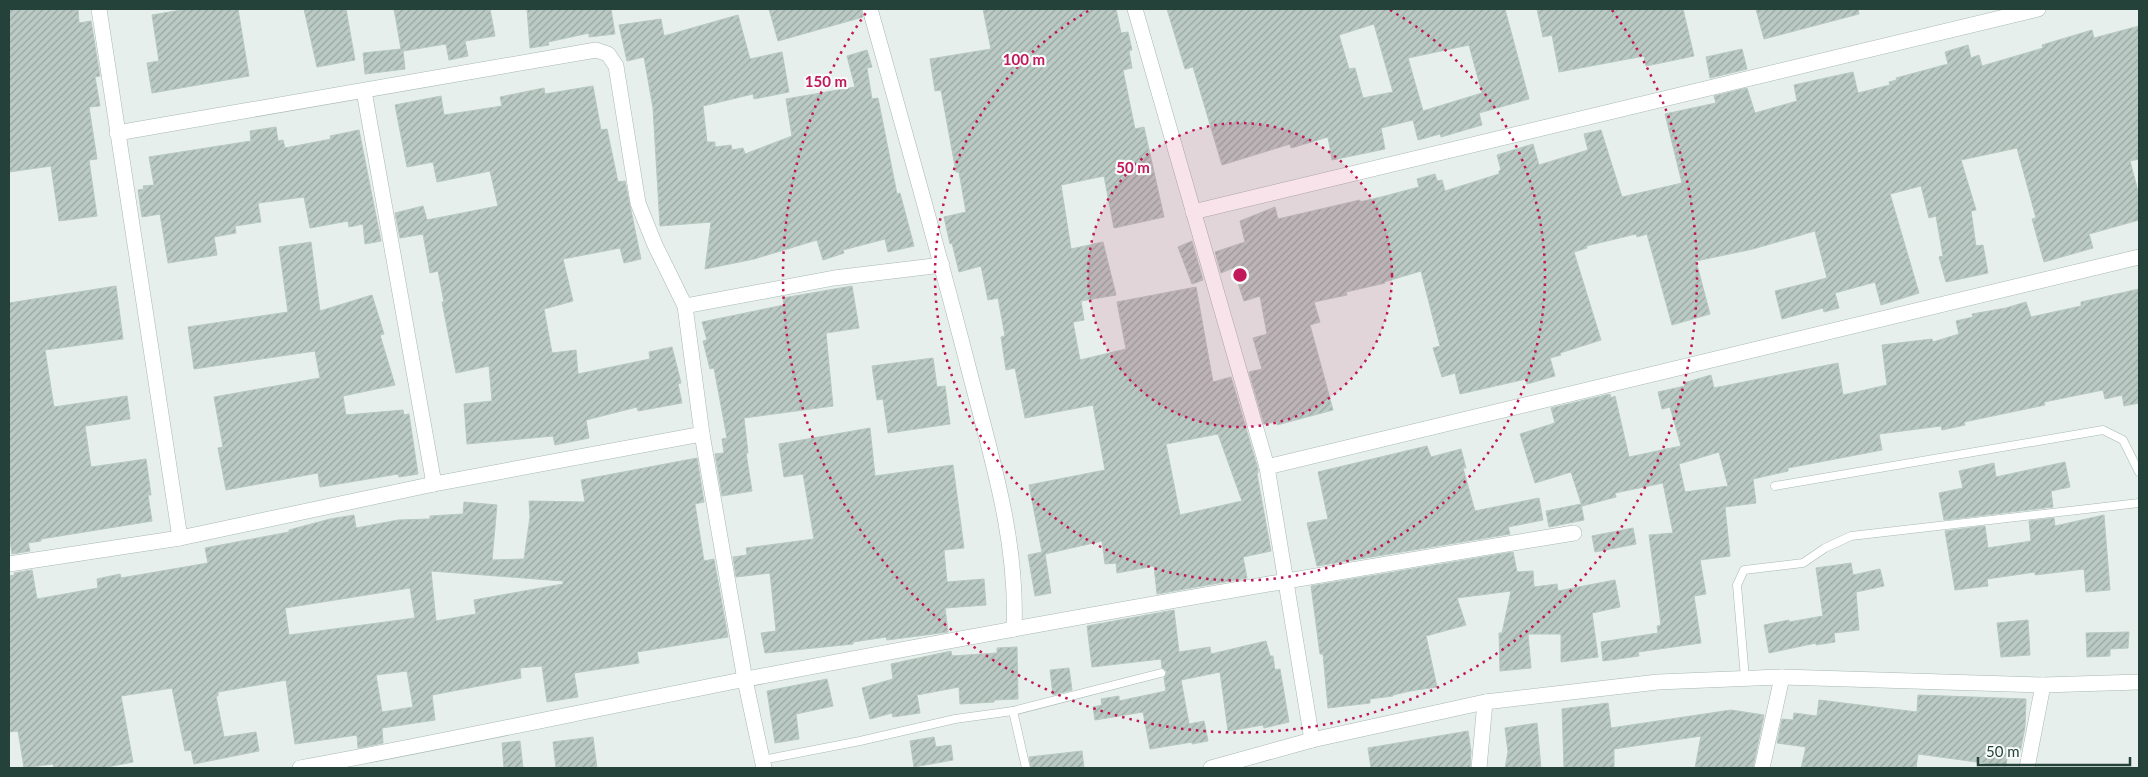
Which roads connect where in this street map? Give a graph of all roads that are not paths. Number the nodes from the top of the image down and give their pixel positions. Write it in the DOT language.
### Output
graph roads {
  1 [pos="99,9"];
  2 [pos="870,9"];
  3 [pos="1135,9"];
  4 [pos="2038,9"];
  5 [pos="364,91"];
  6 [pos="117,133"];
  7 [pos="1193,212"];
  8 [pos="2139,257"];
  9 [pos="942,265"];
  10 [pos="685,306"];
  11 [pos="702,434"];
  12 [pos="1268,467"];
  13 [pos="2139,472"];
  14 [pos="434,484"];
  15 [pos="1775,486"];
  16 [pos="2139,503"];
  17 [pos="1574,533"];
  18 [pos="180,538"];
  19 [pos="9,564"];
  20 [pos="1285,580"];
  21 [pos="1014,629"];
  22 [pos="1161,673"];
  23 [pos="1782,677"];
  24 [pos="1745,678"];
  25 [pos="745,680"];
  26 [pos="2139,682"];
  27 [pos="2043,685"];
  28 [pos="1485,702"];
  29 [pos="1013,711"];
  30 [pos="1312,740"];
  31 [pos="763,764"];
  32 [pos="1226,766"];
  33 [pos="300,768"];
  34 [pos="1026,768"];
  35 [pos="1211,768"];
  36 [pos="1479,768"];
  37 [pos="1762,768"];
  38 [pos="2027,768"];
  1 -- 6 [label="street"];
  2 -- 9 [label="street"];
  3 -- 7 [label="street"];
  4 -- 7 [label="street"];
  5 -- 6 [label="street"];
  5 -- 10 [label="street"];
  5 -- 14 [label="street"];
  6 -- 18 [label="street"];
  7 -- 12 [label="street"];
  8 -- 12 [label="street"];
  9 -- 10 [label="street"];
  9 -- 21 [label="street"];
  10 -- 11 [label="street"];
  11 -- 14 [label="street"];
  11 -- 25 [label="street"];
  12 -- 20 [label="street"];
  13 -- 15 [label="lane"];
  14 -- 18 [label="street"];
  16 -- 24 [label="lane"];
  17 -- 20 [label="street"];
  18 -- 19 [label="street"];
  20 -- 21 [label="street"];
  20 -- 30 [label="street"];
  21 -- 25 [label="street"];
  22 -- 29 [label="lane"];
  23 -- 24 [label="street"];
  23 -- 27 [label="street"];
  23 -- 37 [label="street"];
  24 -- 28 [label="street"];
  25 -- 31 [label="street"];
  25 -- 33 [label="street"];
  26 -- 27 [label="street"];
  27 -- 38 [label="street"];
  28 -- 30 [label="street"];
  28 -- 36 [label="street"];
  29 -- 31 [label="lane"];
  29 -- 34 [label="lane"];
  30 -- 32 [label="street"];
  32 -- 35 [label="street"];
}
